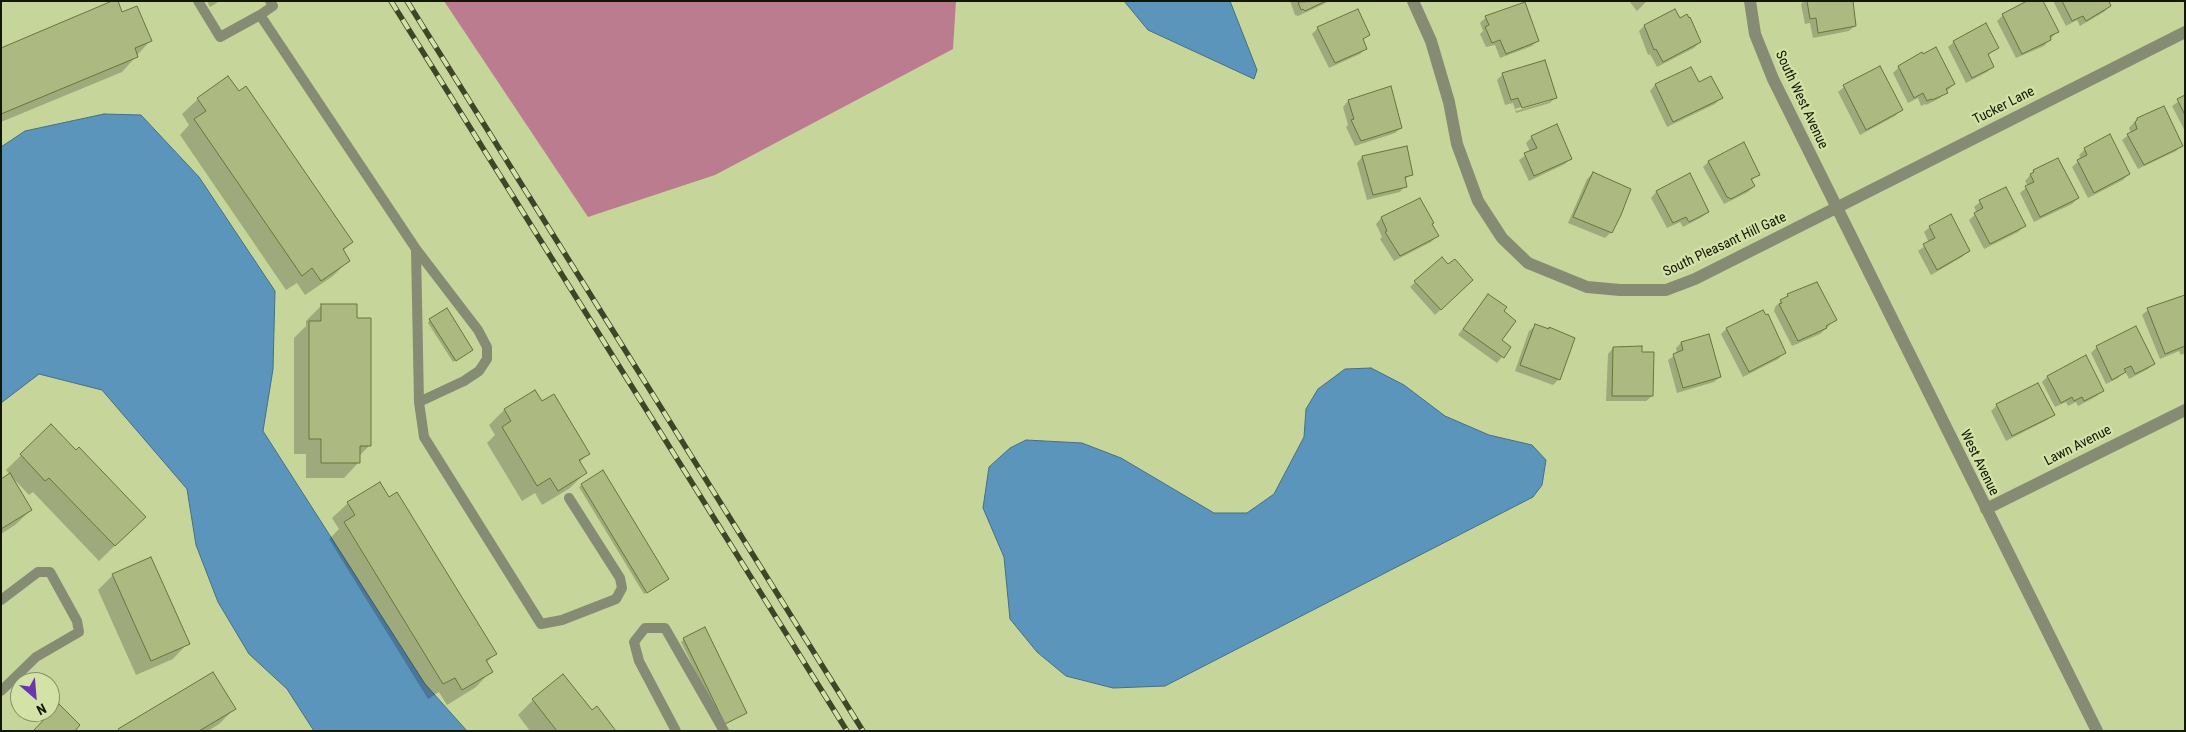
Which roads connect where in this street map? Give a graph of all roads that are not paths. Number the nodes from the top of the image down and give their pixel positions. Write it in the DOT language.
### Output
graph roads {
  1 [pos="198,1"];
  2 [pos="270,1"];
  3 [pos="1413,1"];
  4 [pos="1750,1"];
  5 [pos="260,15"];
  6 [pos="2185,32"];
  7 [pos="1837,208"];
  8 [pos="416,249"];
  9 [pos="419,402"];
  10 [pos="2185,410"];
  11 [pos="569,498"];
  12 [pos="1986,509"];
  13 [pos="1,600"];
  14 [pos="1,691"];
  15 [pos="676,731"];
  16 [pos="724,731"];
  17 [pos="2098,731"];
  1 -- 5 [label="lane"];
  2 -- 5 [label="lane"];
  3 -- 7 [label="street, South Pleasant Hill Gate"];
  4 -- 7 [label="street, South West Avenue"];
  5 -- 8 [label="lane"];
  6 -- 7 [label="street, Tucker Lane"];
  7 -- 12 [label="street, West Avenue"];
  8 -- 9 [label="lane"];
  8 -- 9 [label="lane"];
  9 -- 11 [label="lane"];
  10 -- 12 [label="street, Lawn Avenue"];
  12 -- 17 [label="street, West Avenue"];
  13 -- 14 [label="lane"];
  15 -- 16 [label="lane"];
}
